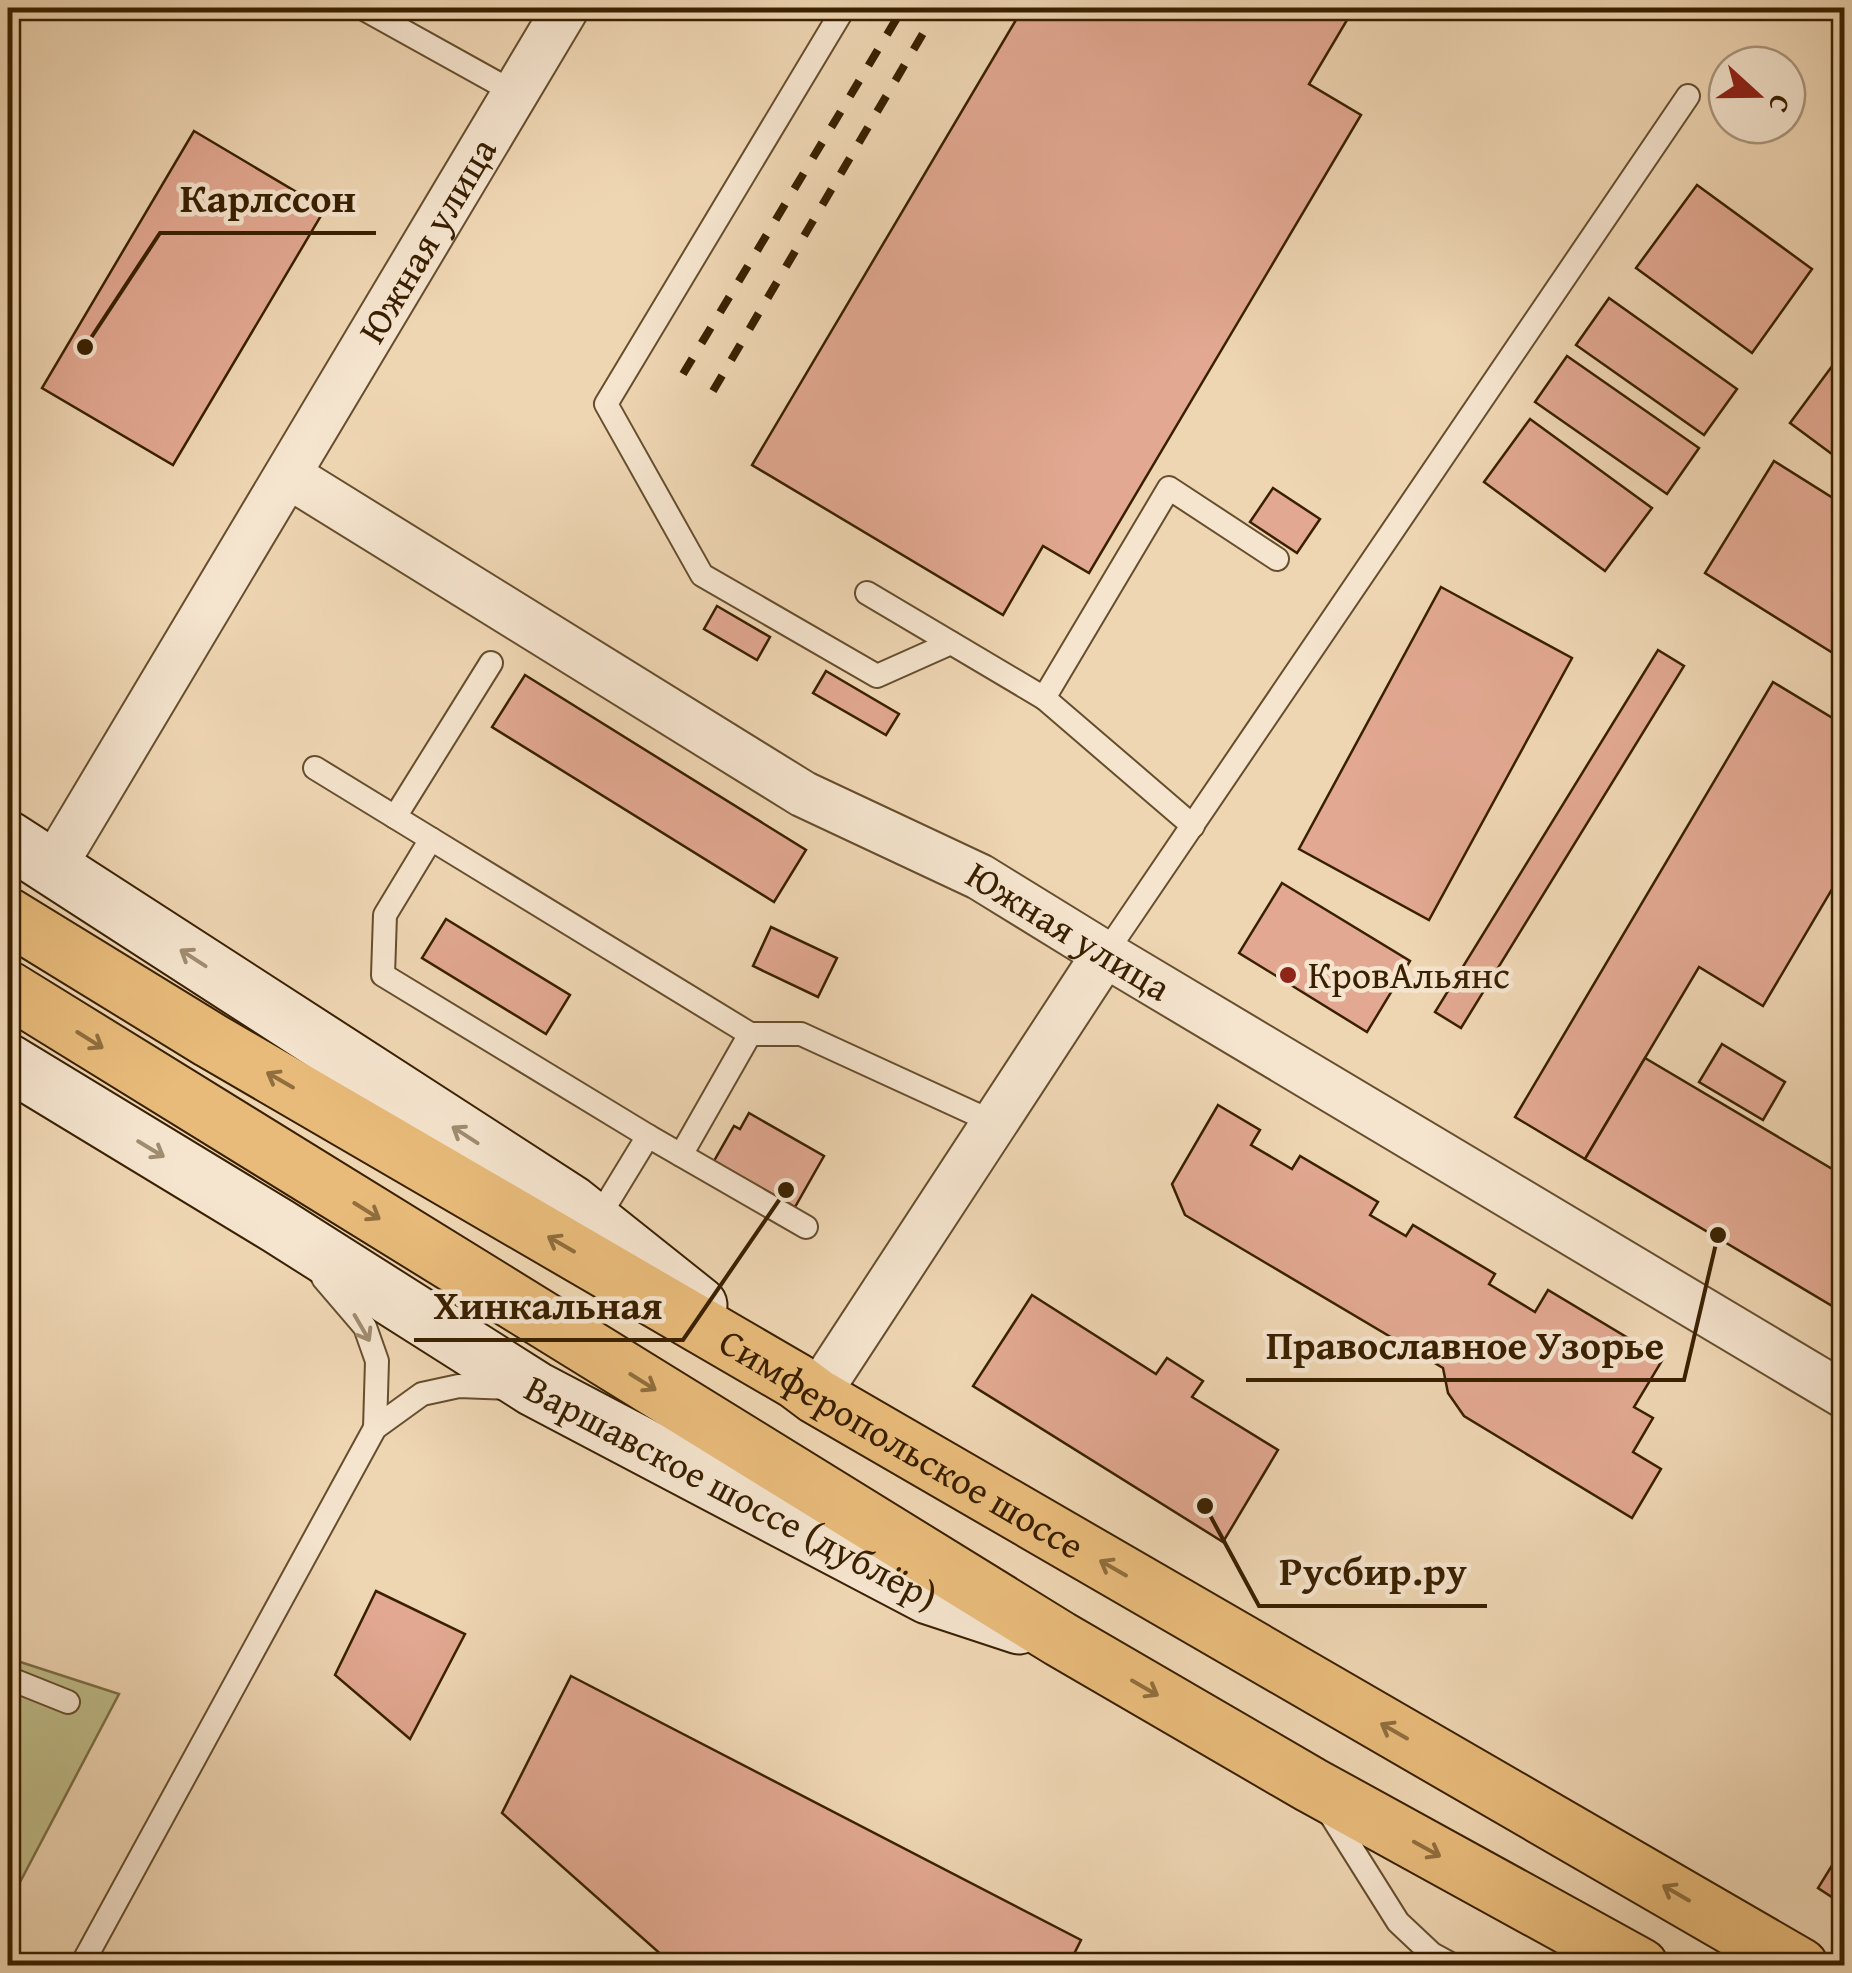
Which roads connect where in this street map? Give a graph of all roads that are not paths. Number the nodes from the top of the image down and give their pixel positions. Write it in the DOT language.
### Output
graph roads {
  1 [pos="362,8"];
  2 [pos="566,8"];
  3 [pos="844,8"];
  4 [pos="515,93"];
  5 [pos="1688,96"];
  6 [pos="288,475"];
  7 [pos="1277,559"];
  8 [pos="867,593"];
  9 [pos="951,643"];
  10 [pos="491,663"];
  11 [pos="1044,698"];
  12 [pos="315,768"];
  13 [pos="395,817"];
  14 [pos="1192,826"];
  15 [pos="8,839"];
  16 [pos="431,839"];
  17 [pos="54,867"];
  18 [pos="8,916"];
  19 [pos="1105,954"];
  20 [pos="8,989"];
  21 [pos="750,1034"];
  22 [pos="8,1062"];
  23 [pos="995,1122"];
  24 [pos="648,1136"];
  25 [pos="681,1156"];
  26 [pos="595,1223"];
  27 [pos="278,1226"];
  28 [pos="806,1227"];
  29 [pos="535,1389"];
  30 [pos="806,1389"];
  31 [pos="1844,1395"];
  32 [pos="375,1428"];
  33 [pos="1060,1639"];
  34 [pos="8,1678"];
  35 [pos="68,1702"];
  36 [pos="1312,1785"];
  37 [pos="81,1966"];
  38 [pos="1454,1966"];
  39 [pos="1640,1966"];
  40 [pos="1800,1966"];
  1 -- 4 [label="lane"];
  2 -- 4 [label="street, Южная улица"];
  3 -- 9 [label="lane"];
  4 -- 6 [label="street, Южная улица"];
  5 -- 14 [label="lane"];
  6 -- 17 [label="street, Южная улица"];
  6 -- 19 [label="street, Южная улица"];
  7 -- 11 [label="lane"];
  8 -- 9 [label="lane"];
  9 -- 11 [label="lane"];
  10 -- 13 [label="lane"];
  11 -- 14 [label="lane"];
  12 -- 13 [label="lane"];
  13 -- 16 [label="lane"];
  14 -- 19 [label="lane"];
  15 -- 17 [label="main road"];
  16 -- 21 [label="lane"];
  16 -- 24 [label="lane"];
  26 -- 17 [label="main road, one-way"];
  30 -- 18 [label="main road, Симферопольское шоссе, one-way"];
  19 -- 23 [label="street"];
  19 -- 31 [label="street, Южная улица"];
  20 -- 33 [label="main road, one-way"];
  21 -- 23 [label="lane"];
  21 -- 25 [label="lane"];
  22 -- 27 [label="main road, Варшавское шоссе (дублёр), one-way"];
  23 -- 30 [label="street"];
  24 -- 25 [label="lane"];
  24 -- 26 [label="lane"];
  25 -- 28 [label="lane"];
  26 -- 30 [label="main road"];
  27 -- 29 [label="main road, Варшавское шоссе (дублёр)"];
  27 -- 32 [label="lane, one-way"];
  29 -- 32 [label="lane"];
  29 -- 33 [label="main road, Варшавское шоссе (дублёр)"];
  40 -- 30 [label="main road, Симферопольское шоссе, one-way"];
  32 -- 37 [label="lane"];
  33 -- 36 [label="main road, one-way"];
  34 -- 35 [label="lane"];
  36 -- 38 [label="lane"];
  36 -- 39 [label="main road, one-way"];
}
